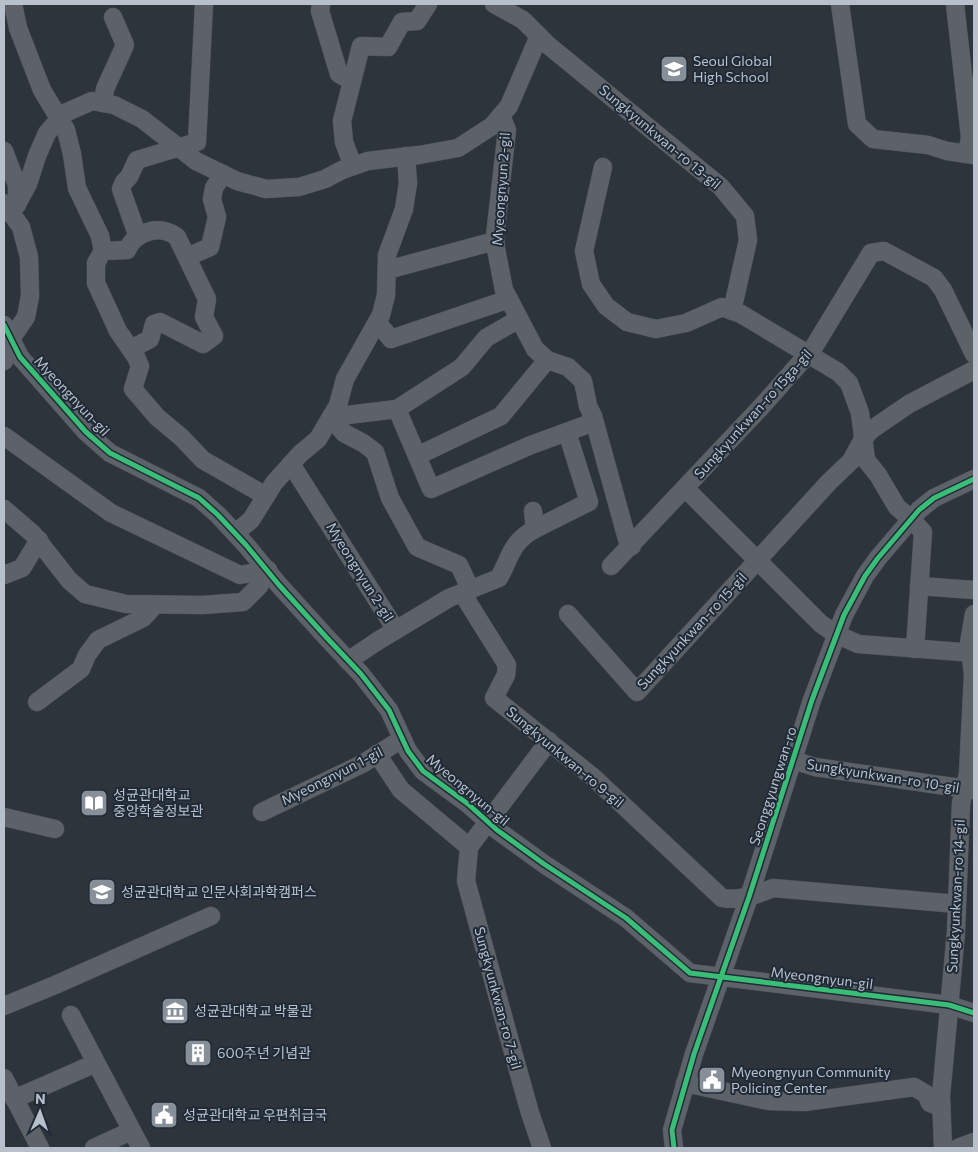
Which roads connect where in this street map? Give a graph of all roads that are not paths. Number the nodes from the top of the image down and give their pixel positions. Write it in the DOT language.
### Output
graph roads {
  1 [pos="14,4"];
  2 [pos="204,4"];
  3 [pos="321,4"];
  4 [pos="428,4"];
  5 [pos="494,4"];
  6 [pos="840,4"];
  7 [pos="955,4"];
  8 [pos="112,17"];
  9 [pos="539,36"];
  10 [pos="352,82"];
  11 [pos="103,103"];
  12 [pos="500,116"];
  13 [pos="59,120"];
  14 [pos="180,148"];
  15 [pos="4,151"];
  16 [pos="971,155"];
  17 [pos="406,156"];
  18 [pos="353,166"];
  19 [pos="603,167"];
  20 [pos="223,174"];
  21 [pos="11,207"];
  22 [pos="138,237"];
  23 [pos="496,240"];
  24 [pos="103,250"];
  25 [pos="187,258"];
  26 [pos="387,270"];
  27 [pos="509,299"];
  28 [pos="732,311"];
  29 [pos="519,319"];
  30 [pos="377,322"];
  31 [pos="8,332"];
  32 [pos="131,350"];
  33 [pos="974,354"];
  34 [pos="809,355"];
  35 [pos="547,360"];
  36 [pos="4,361"];
  37 [pos="974,370"];
  38 [pos="397,409"];
  39 [pos="331,417"];
  40 [pos="594,422"];
  41 [pos="567,432"];
  42 [pos="4,436"];
  43 [pos="863,439"];
  44 [pos="417,456"];
  45 [pos="291,464"];
  46 [pos="974,479"];
  47 [pos="685,488"];
  48 [pos="266,496"];
  49 [pos="4,510"];
  50 [pos="533,511"];
  51 [pos="911,519"];
  52 [pos="535,529"];
  53 [pos="236,533"];
  54 [pos="39,540"];
  55 [pos="632,546"];
  56 [pos="757,561"];
  57 [pos="611,566"];
  58 [pos="268,570"];
  59 [pos="4,575"];
  60 [pos="919,586"];
  61 [pos="974,590"];
  62 [pos="467,591"];
  63 [pos="155,605"];
  64 [pos="568,614"];
  65 [pos="974,614"];
  66 [pos="396,630"];
  67 [pos="836,634"];
  68 [pos="915,648"];
  69 [pos="973,653"];
  70 [pos="348,661"];
  71 [pos="37,702"];
  72 [pos="402,739"];
  73 [pos="549,741"];
  74 [pos="377,754"];
  75 [pos="792,760"];
  76 [pos="969,789"];
  77 [pos="262,812"];
  78 [pos="4,817"];
  79 [pos="488,822"];
  80 [pos="55,829"];
  81 [pos="469,847"];
  82 [pos="749,897"];
  83 [pos="957,904"];
  84 [pos="211,916"];
  85 [pos="720,978"];
  86 [pos="950,1005"];
  87 [pos="4,1006"];
  88 [pos="71,1014"];
  89 [pos="974,1014"];
  90 [pos="96,1063"];
  91 [pos="4,1078"];
  92 [pos="686,1082"];
  93 [pos="14,1099"];
  94 [pos="941,1106"];
  95 [pos="131,1131"];
  96 [pos="974,1142"];
  97 [pos="40,1148"];
  98 [pos="94,1148"];
  99 [pos="141,1148"];
  100 [pos="542,1148"];
  101 [pos="674,1148"];
  102 [pos="943,1148"];
  103 [pos="958,1148"];
  1 -- 13 [label="street"];
  2 -- 14 [label="street"];
  3 -- 10 [label="street"];
  4 -- 10 [label="street"];
  5 -- 9 [label="street, Sungkyunkwan-ro 13-gil"];
  6 -- 16 [label="street"];
  7 -- 16 [label="street"];
  8 -- 11 [label="street"];
  9 -- 12 [label="street"];
  9 -- 28 [label="street, Sungkyunkwan-ro 13-gil"];
  10 -- 18 [label="street"];
  11 -- 13 [label="street"];
  11 -- 14 [label="street"];
  12 -- 17 [label="street"];
  12 -- 23 [label="street, Myeongnyun 2-gil"];
  13 -- 21 [label="street"];
  13 -- 24 [label="street"];
  14 -- 20 [label="street"];
  14 -- 22 [label="street"];
  15 -- 21 [label="street"];
  17 -- 18 [label="street"];
  17 -- 26 [label="street"];
  18 -- 20 [label="street"];
  19 -- 28 [label="street"];
  20 -- 25 [label="street"];
  21 -- 31 [label="street"];
  22 -- 24 [label="street"];
  22 -- 25 [label="street"];
  23 -- 26 [label="street"];
  23 -- 27 [label="street, Myeongnyun 2-gil"];
  24 -- 32 [label="street"];
  25 -- 32 [label="street"];
  26 -- 30 [label="street"];
  27 -- 29 [label="street, Myeongnyun 2-gil"];
  27 -- 30 [label="street"];
  28 -- 34 [label="street"];
  29 -- 35 [label="street, Myeongnyun 2-gil"];
  29 -- 38 [label="street"];
  30 -- 39 [label="street"];
  31 -- 36 [label="street"];
  31 -- 53 [label="street, Myeongnyun-gil"];
  32 -- 48 [label="street"];
  33 -- 34 [label="street, Sungkyunkwan-ro 15ga-gil"];
  34 -- 43 [label="street"];
  34 -- 47 [label="street, Sungkyunkwan-ro 15ga-gil"];
  35 -- 40 [label="street, Myeongnyun 2-gil"];
  35 -- 44 [label="street"];
  37 -- 43 [label="street, Sungkyunkwan-ro 15-gil"];
  38 -- 39 [label="street"];
  38 -- 44 [label="street"];
  39 -- 45 [label="street"];
  39 -- 62 [label="street, Sungkyunkwan-ro 9-gil"];
  40 -- 41 [label="street"];
  40 -- 55 [label="street, Myeongnyun 2-gil"];
  41 -- 44 [label="street"];
  41 -- 52 [label="street, Myeongnyun 2-gil"];
  42 -- 58 [label="street"];
  43 -- 51 [label="street"];
  43 -- 56 [label="street, Sungkyunkwan-ro 15-gil"];
  45 -- 48 [label="street"];
  45 -- 66 [label="street, Myeongnyun 2-gil"];
  46 -- 51 [label="street, Seonggyungwan-ro"];
  47 -- 55 [label="street, Sungkyunkwan-ro 15ga-gil"];
  47 -- 56 [label="street, Sungkyunkwan-ro 15-gil"];
  48 -- 53 [label="street"];
  49 -- 54 [label="street"];
  50 -- 52 [label="street"];
  51 -- 60 [label="street"];
  51 -- 67 [label="street, Seonggyungwan-ro"];
  52 -- 62 [label="street, Myeongnyun 2-gil"];
  53 -- 58 [label="street, Myeongnyun-gil"];
  54 -- 59 [label="street"];
  54 -- 63 [label="street"];
  55 -- 57 [label="street, Sungkyunkwan-ro 15ga-gil"];
  56 -- 64 [label="street, Sungkyunkwan-ro 15-gil"];
  56 -- 67 [label="street"];
  58 -- 63 [label="street"];
  58 -- 70 [label="street, Myeongnyun-gil"];
  60 -- 61 [label="street"];
  60 -- 68 [label="street"];
  62 -- 66 [label="street, Myeongnyun 2-gil"];
  62 -- 73 [label="street, Sungkyunkwan-ro 9-gil"];
  63 -- 71 [label="street"];
  65 -- 69 [label="street, Sungkyunkwan-ro 14-gil"];
  66 -- 70 [label="street, Myeongnyun 2-gil"];
  67 -- 68 [label="street"];
  67 -- 75 [label="street, Seonggyungwan-ro"];
  68 -- 69 [label="street"];
  69 -- 76 [label="street, Sungkyunkwan-ro 14-gil"];
  70 -- 72 [label="street, Myeongnyun-gil"];
  72 -- 74 [label="street, Myeongnyun 1-gil"];
  72 -- 79 [label="street, Myeongnyun-gil"];
  73 -- 79 [label="street, Myeongnyun-gil"];
  73 -- 82 [label="street, Sungkyunkwan-ro 9-gil"];
  74 -- 77 [label="street, Myeongnyun 1-gil"];
  74 -- 81 [label="street"];
  75 -- 76 [label="street, Sungkyunkwan-ro 10-gil"];
  75 -- 82 [label="street, Seonggyungwan-ro"];
  76 -- 83 [label="street, Sungkyunkwan-ro 14-gil"];
  78 -- 80 [label="street"];
  79 -- 81 [label="street"];
  79 -- 85 [label="street, Myeongnyun-gil"];
  81 -- 100 [label="street, Sungkyunkwan-ro 7-gil"];
  82 -- 83 [label="street"];
  82 -- 85 [label="street, Seonggyungwan-ro"];
  83 -- 86 [label="street, Sungkyunkwan-ro 14-gil"];
  84 -- 87 [label="street"];
  85 -- 86 [label="street, Myeongnyun-gil"];
  85 -- 92 [label="street, Seonggyungwan-ro"];
  86 -- 89 [label="street, Myeongnyun-gil"];
  86 -- 94 [label="street, Sungkyunkwan-ro 14-gil"];
  88 -- 90 [label="street"];
  90 -- 93 [label="street"];
  90 -- 95 [label="street"];
  91 -- 93 [label="street"];
  92 -- 94 [label="street"];
  92 -- 101 [label="street, Seonggyungwan-ro"];
  93 -- 97 [label="street"];
  94 -- 102 [label="street, Sungkyunkwan-ro 14-gil"];
  95 -- 98 [label="street"];
  95 -- 99 [label="street"];
  96 -- 103 [label="street"];
}
